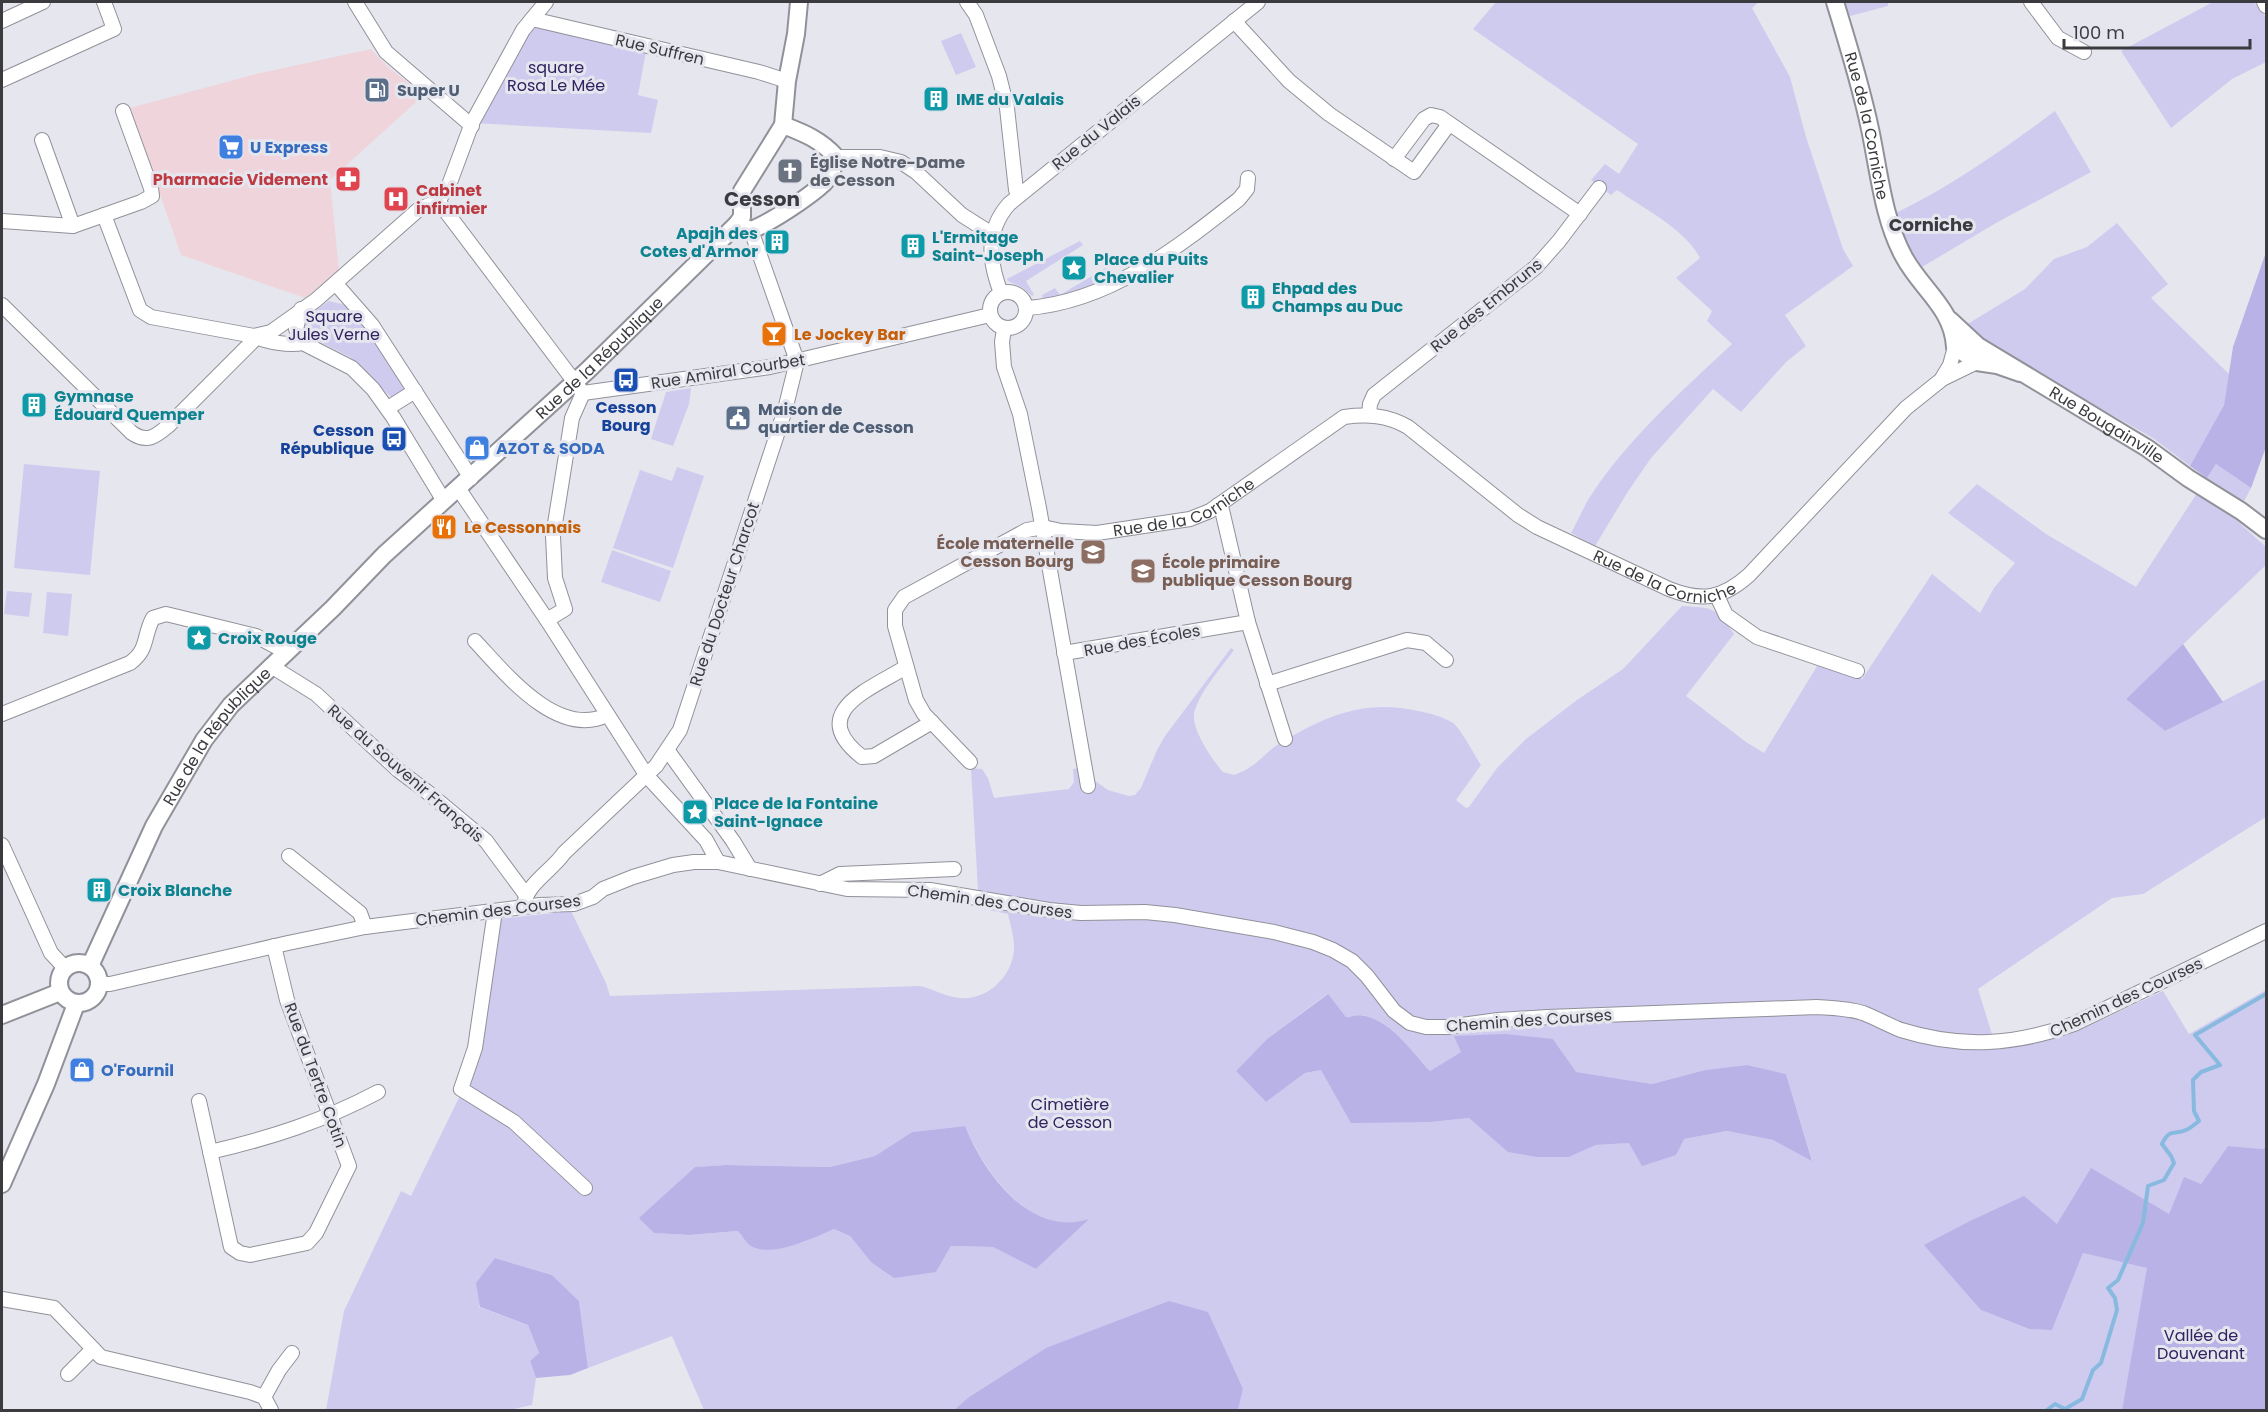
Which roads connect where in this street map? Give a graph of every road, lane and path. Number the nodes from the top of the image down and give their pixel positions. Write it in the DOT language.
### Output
graph roads {
  1 [pos="43,2"];
  2 [pos="104,2"];
  3 [pos="355,2"];
  4 [pos="546,2"];
  5 [pos="799,2"];
  6 [pos="970,2"];
  7 [pos="1258,2"];
  8 [pos="1835,2"];
  9 [pos="2031,2"];
  10 [pos="2264,2"];
  11 [pos="2266,6"];
  12 [pos="532,19"];
  13 [pos="2,21"];
  14 [pos="1234,21"];
  15 [pos="2084,52"];
  16 [pos="2,80"];
  17 [pos="787,81"];
  18 [pos="123,111"];
  19 [pos="1449,124"];
  20 [pos="783,125"];
  21 [pos="472,126"];
  22 [pos="42,140"];
  23 [pos="836,157"];
  24 [pos="1394,159"];
  25 [pos="1248,178"];
  26 [pos="1599,188"];
  27 [pos="1019,195"];
  28 [pos="438,201"];
  29 [pos="1580,214"];
  30 [pos="104,215"];
  31 [pos="2,221"];
  32 [pos="73,226"];
  33 [pos="744,227"];
  34 [pos="992,234"];
  35 [pos="336,284"];
  36 [pos="1001,293"];
  37 [pos="2,305"];
  38 [pos="1026,308"];
  39 [pos="301,309"];
  40 [pos="990,315"];
  41 [pos="1949,319"];
  42 [pos="1004,329"];
  43 [pos="254,336"];
  44 [pos="303,343"];
  45 [pos="1955,347"];
  46 [pos="1977,354"];
  47 [pos="797,361"];
  48 [pos="1941,380"];
  49 [pos="579,388"];
  50 [pos="415,391"];
  51 [pos="388,408"];
  52 [pos="1369,415"];
  53 [pos="464,483"];
  54 [pos="444,501"];
  55 [pos="1218,505"];
  56 [pos="1043,527"];
  57 [pos="2266,530"];
  58 [pos="1717,596"];
  59 [pos="547,620"];
  60 [pos="1248,622"];
  61 [pos="475,641"];
  62 [pos="286,652"];
  63 [pos="1064,653"];
  64 [pos="1446,660"];
  65 [pos="271,666"];
  66 [pos="906,667"];
  67 [pos="1857,671"];
  68 [pos="1267,684"];
  69 [pos="2,714"];
  70 [pos="608,716"];
  71 [pos="932,722"];
  72 [pos="1285,739"];
  73 [pos="668,751"];
  74 [pos="970,762"];
  75 [pos="647,776"];
  76 [pos="1088,786"];
  77 [pos="2,845"];
  78 [pos="289,856"];
  79 [pos="717,862"];
  80 [pos="750,869"];
  81 [pos="954,869"];
  82 [pos="820,884"];
  83 [pos="525,901"];
  84 [pos="495,911"];
  85 [pos="365,927"];
  86 [pos="2266,931"];
  87 [pos="274,946"];
  88 [pos="90,966"];
  89 [pos="65,969"];
  90 [pos="99,984"];
  91 [pos="60,992"];
  92 [pos="76,1004"];
  93 [pos="2,1015"];
  94 [pos="378,1092"];
  95 [pos="198,1101"];
  96 [pos="331,1115"];
  97 [pos="210,1152"];
  98 [pos="4,1174"];
  99 [pos="585,1188"];
  100 [pos="2,1299"];
  101 [pos="93,1349"];
  102 [pos="292,1353"];
  103 [pos="68,1374"];
  104 [pos="264,1397"];
  105 [pos="271,1410"];
  1 -- 13 [label="street"];
  2 -- 16 [label="street"];
  3 -- 21 [label="street"];
  4 -- 12 [label="street"];
  5 -- 17 [label="street"];
  6 -- 27 [label="street"];
  7 -- 14 [label="street, Rue du Valais"];
  8 -- 41 [label="street, Rue de la Corniche"];
  9 -- 15 [label="street"];
  10 -- 11 [label="street"];
  12 -- 17 [label="street, Rue Suffren"];
  12 -- 21 [label="street"];
  14 -- 24 [label="street"];
  14 -- 27 [label="street, Rue du Valais"];
  17 -- 20 [label="street"];
  18 -- 30 [label="street"];
  19 -- 24 [label="street"];
  19 -- 24 [label="street"];
  19 -- 29 [label="street"];
  20 -- 23 [label="street"];
  20 -- 33 [label="street"];
  21 -- 28 [label="street"];
  22 -- 32 [label="street"];
  23 -- 33 [label="street, Rue de la République"];
  23 -- 34 [label="street"];
  25 -- 38 [label="street"];
  26 -- 29 [label="street, Rue des Embruns"];
  27 -- 34 [label="street, Rue du Valais"];
  28 -- 35 [label="street"];
  28 -- 49 [label="street"];
  29 -- 52 [label="street, Rue des Embruns"];
  30 -- 32 [label="street"];
  30 -- 43 [label="street"];
  31 -- 32 [label="street"];
  33 -- 47 [label="street"];
  33 -- 49 [label="street, Rue de la République"];
  34 -- 36 [label="street, Rue du Valais"];
  35 -- 39 [label="street"];
  35 -- 50 [label="street"];
  36 -- 38 [label="street"];
  36 -- 40 [label="street"];
  37 -- 43 [label="street"];
  38 -- 42 [label="street"];
  39 -- 43 [label="street"];
  39 -- 44 [label="street"];
  40 -- 42 [label="street"];
  40 -- 47 [label="street, Rue Amiral Courbet"];
  41 -- 45 [label="street, Rue de la Corniche"];
  41 -- 46 [label="street, Rue Bougainville"];
  42 -- 56 [label="street, Rue des Écoles"];
  43 -- 44 [label="street"];
  44 -- 51 [label="street"];
  45 -- 46 [label="street"];
  45 -- 48 [label="street, Rue de la Corniche"];
  46 -- 48 [label="street"];
  46 -- 57 [label="street, Rue Bougainville"];
  47 -- 49 [label="street, Rue Amiral Courbet"];
  47 -- 73 [label="street, Rue du Docteur Charcot"];
  48 -- 58 [label="street, Rue de la Corniche"];
  49 -- 53 [label="street, Rue de la République"];
  49 -- 59 [label="street"];
  50 -- 51 [label="street"];
  50 -- 53 [label="street"];
  51 -- 54 [label="street"];
  52 -- 55 [label="street, Rue de la Corniche"];
  52 -- 58 [label="street, Rue de la Corniche"];
  53 -- 54 [label="street, Rue de la République"];
  53 -- 59 [label="street"];
  54 -- 62 [label="street, Rue de la République"];
  55 -- 56 [label="street, Rue de la Corniche"];
  55 -- 60 [label="street"];
  56 -- 63 [label="street, Rue des Écoles"];
  56 -- 66 [label="street"];
  58 -- 67 [label="street, Rue de la Corniche"];
  59 -- 70 [label="street"];
  60 -- 63 [label="street, Rue des Écoles"];
  60 -- 68 [label="street"];
  61 -- 70 [label="street"];
  62 -- 65 [label="street, Rue de la République"];
  62 -- 69 [label="street"];
  63 -- 76 [label="street"];
  64 -- 68 [label="street"];
  65 -- 83 [label="street, Rue du Souvenir Français"];
  65 -- 88 [label="street, Rue de la République"];
  66 -- 71 [label="street"];
  66 -- 71 [label="street"];
  68 -- 72 [label="street"];
  70 -- 75 [label="street"];
  71 -- 74 [label="street"];
  73 -- 75 [label="street, Rue du Docteur Charcot"];
  73 -- 80 [label="street"];
  75 -- 79 [label="street"];
  75 -- 83 [label="street, Rue du Docteur Charcot"];
  77 -- 89 [label="street"];
  78 -- 85 [label="street"];
  79 -- 80 [label="street, Chemin des Courses"];
  79 -- 83 [label="street, Chemin des Courses"];
  80 -- 82 [label="street, Chemin des Courses"];
  81 -- 82 [label="street"];
  82 -- 86 [label="street, Chemin des Courses"];
  83 -- 84 [label="street, Chemin des Courses"];
  84 -- 85 [label="street, Chemin des Courses"];
  84 -- 99 [label="street"];
  85 -- 87 [label="street, Chemin des Courses"];
  87 -- 90 [label="street, Chemin des Courses"];
  87 -- 96 [label="street, Rue du Tertre Cotin"];
  88 -- 89 [label="street"];
  88 -- 90 [label="street"];
  89 -- 91 [label="street"];
  90 -- 92 [label="street"];
  91 -- 92 [label="street"];
  91 -- 93 [label="street"];
  92 -- 98 [label="street"];
  94 -- 96 [label="street"];
  95 -- 97 [label="street"];
  96 -- 97 [label="street"];
  96 -- 97 [label="street, Rue du Tertre Cotin"];
  100 -- 101 [label="street"];
  101 -- 103 [label="street"];
  101 -- 104 [label="street"];
  102 -- 104 [label="street"];
  104 -- 105 [label="street"];
}
